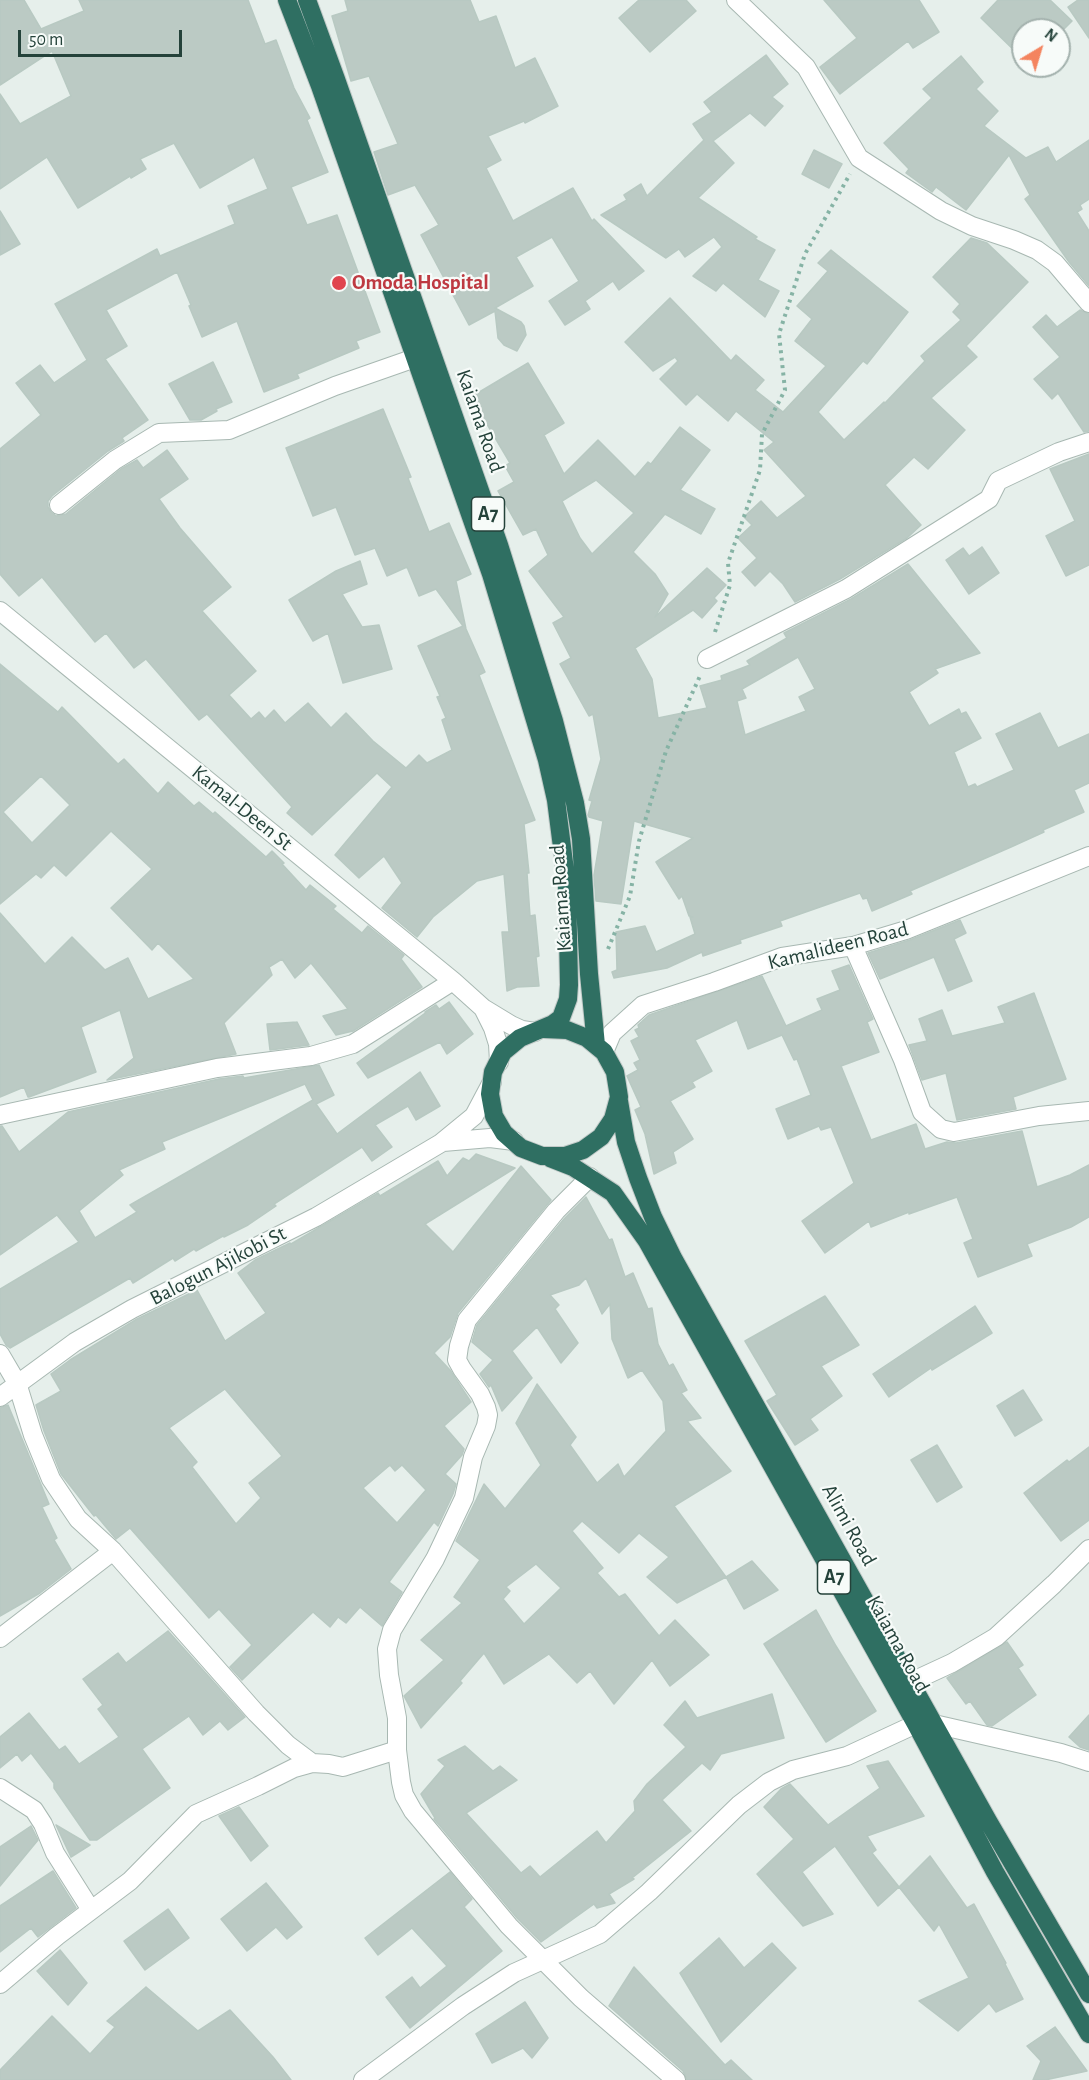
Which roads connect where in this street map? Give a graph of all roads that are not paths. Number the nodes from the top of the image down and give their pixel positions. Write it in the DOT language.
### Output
graph roads {
  1 [pos="287,0"];
  2 [pos="307,0"];
  3 [pos="736,0"];
  4 [pos="1089,303"];
  5 [pos="415,358"];
  6 [pos="1089,442"];
  7 [pos="59,505"];
  8 [pos="0,611"];
  9 [pos="707,659"];
  10 [pos="1089,856"];
  11 [pos="853,946"];
  12 [pos="453,981"];
  13 [pos="483,1008"];
  14 [pos="540,1030"];
  15 [pos="600,1049"];
  16 [pos="499,1062"];
  17 [pos="492,1082"];
  18 [pos="619,1097"];
  19 [pos="1089,1111"];
  20 [pos="0,1115"];
  21 [pos="514,1142"];
  22 [pos="441,1143"];
  23 [pos="542,1156"];
  24 [pos="590,1178"];
  25 [pos="0,1354"];
  26 [pos="17,1383"];
  27 [pos="0,1397"];
  28 [pos="1089,1549"];
  29 [pos="113,1551"];
  30 [pos="0,1638"];
  31 [pos="911,1682"];
  32 [pos="925,1724"];
  33 [pos="397,1749"];
  34 [pos="1089,1762"];
  35 [pos="312,1763"];
  36 [pos="0,1788"];
  37 [pos="91,1910"];
  38 [pos="542,1959"];
  39 [pos="0,1984"];
  40 [pos="1089,1994"];
  41 [pos="1089,2034"];
  42 [pos="363,2080"];
  43 [pos="676,2080"];
  1 -- 5 [label="highway, Kaiama Road / A7"];
  2 -- 15 [label="highway, Kaiama Road / A7"];
  3 -- 4 [label="street"];
  5 -- 7 [label="street"];
  5 -- 14 [label="highway, Kaiama Road / A7"];
  6 -- 9 [label="street"];
  8 -- 12 [label="street, Kamal-Deen St"];
  10 -- 11 [label="street, Kamalideen Road"];
  11 -- 15 [label="street, Kamalideen Road"];
  11 -- 19 [label="street"];
  12 -- 13 [label="street, Kamal-Deen St"];
  12 -- 20 [label="street"];
  13 -- 14 [label="street"];
  13 -- 16 [label="street"];
  14 -- 15 [label="highway"];
  14 -- 16 [label="highway"];
  15 -- 18 [label="highway"];
  16 -- 17 [label="highway"];
  17 -- 21 [label="highway"];
  17 -- 22 [label="street, Balogun Ajikobi St"];
  18 -- 23 [label="highway"];
  18 -- 31 [label="highway, Alimi Road / A7"];
  21 -- 22 [label="street"];
  21 -- 23 [label="highway"];
  22 -- 26 [label="street, Balogun Ajikobi St"];
  23 -- 24 [label="highway, Kaiama Road / A7"];
  24 -- 32 [label="highway, Kaiama Road / A7"];
  24 -- 33 [label="street"];
  25 -- 26 [label="street"];
  26 -- 27 [label="street, Balogun Ajikobi St"];
  26 -- 29 [label="street"];
  28 -- 31 [label="street"];
  29 -- 30 [label="street"];
  29 -- 35 [label="street"];
  31 -- 32 [label="highway, Alimi Road / A7"];
  32 -- 34 [label="street"];
  32 -- 38 [label="street"];
  32 -- 40 [label="highway, Alimi Road / A7"];
  32 -- 41 [label="highway, Kaiama Road / A7"];
  33 -- 35 [label="street"];
  33 -- 38 [label="street"];
  35 -- 37 [label="street"];
  36 -- 37 [label="street"];
  37 -- 39 [label="street"];
  38 -- 42 [label="street"];
  38 -- 43 [label="street"];
}
